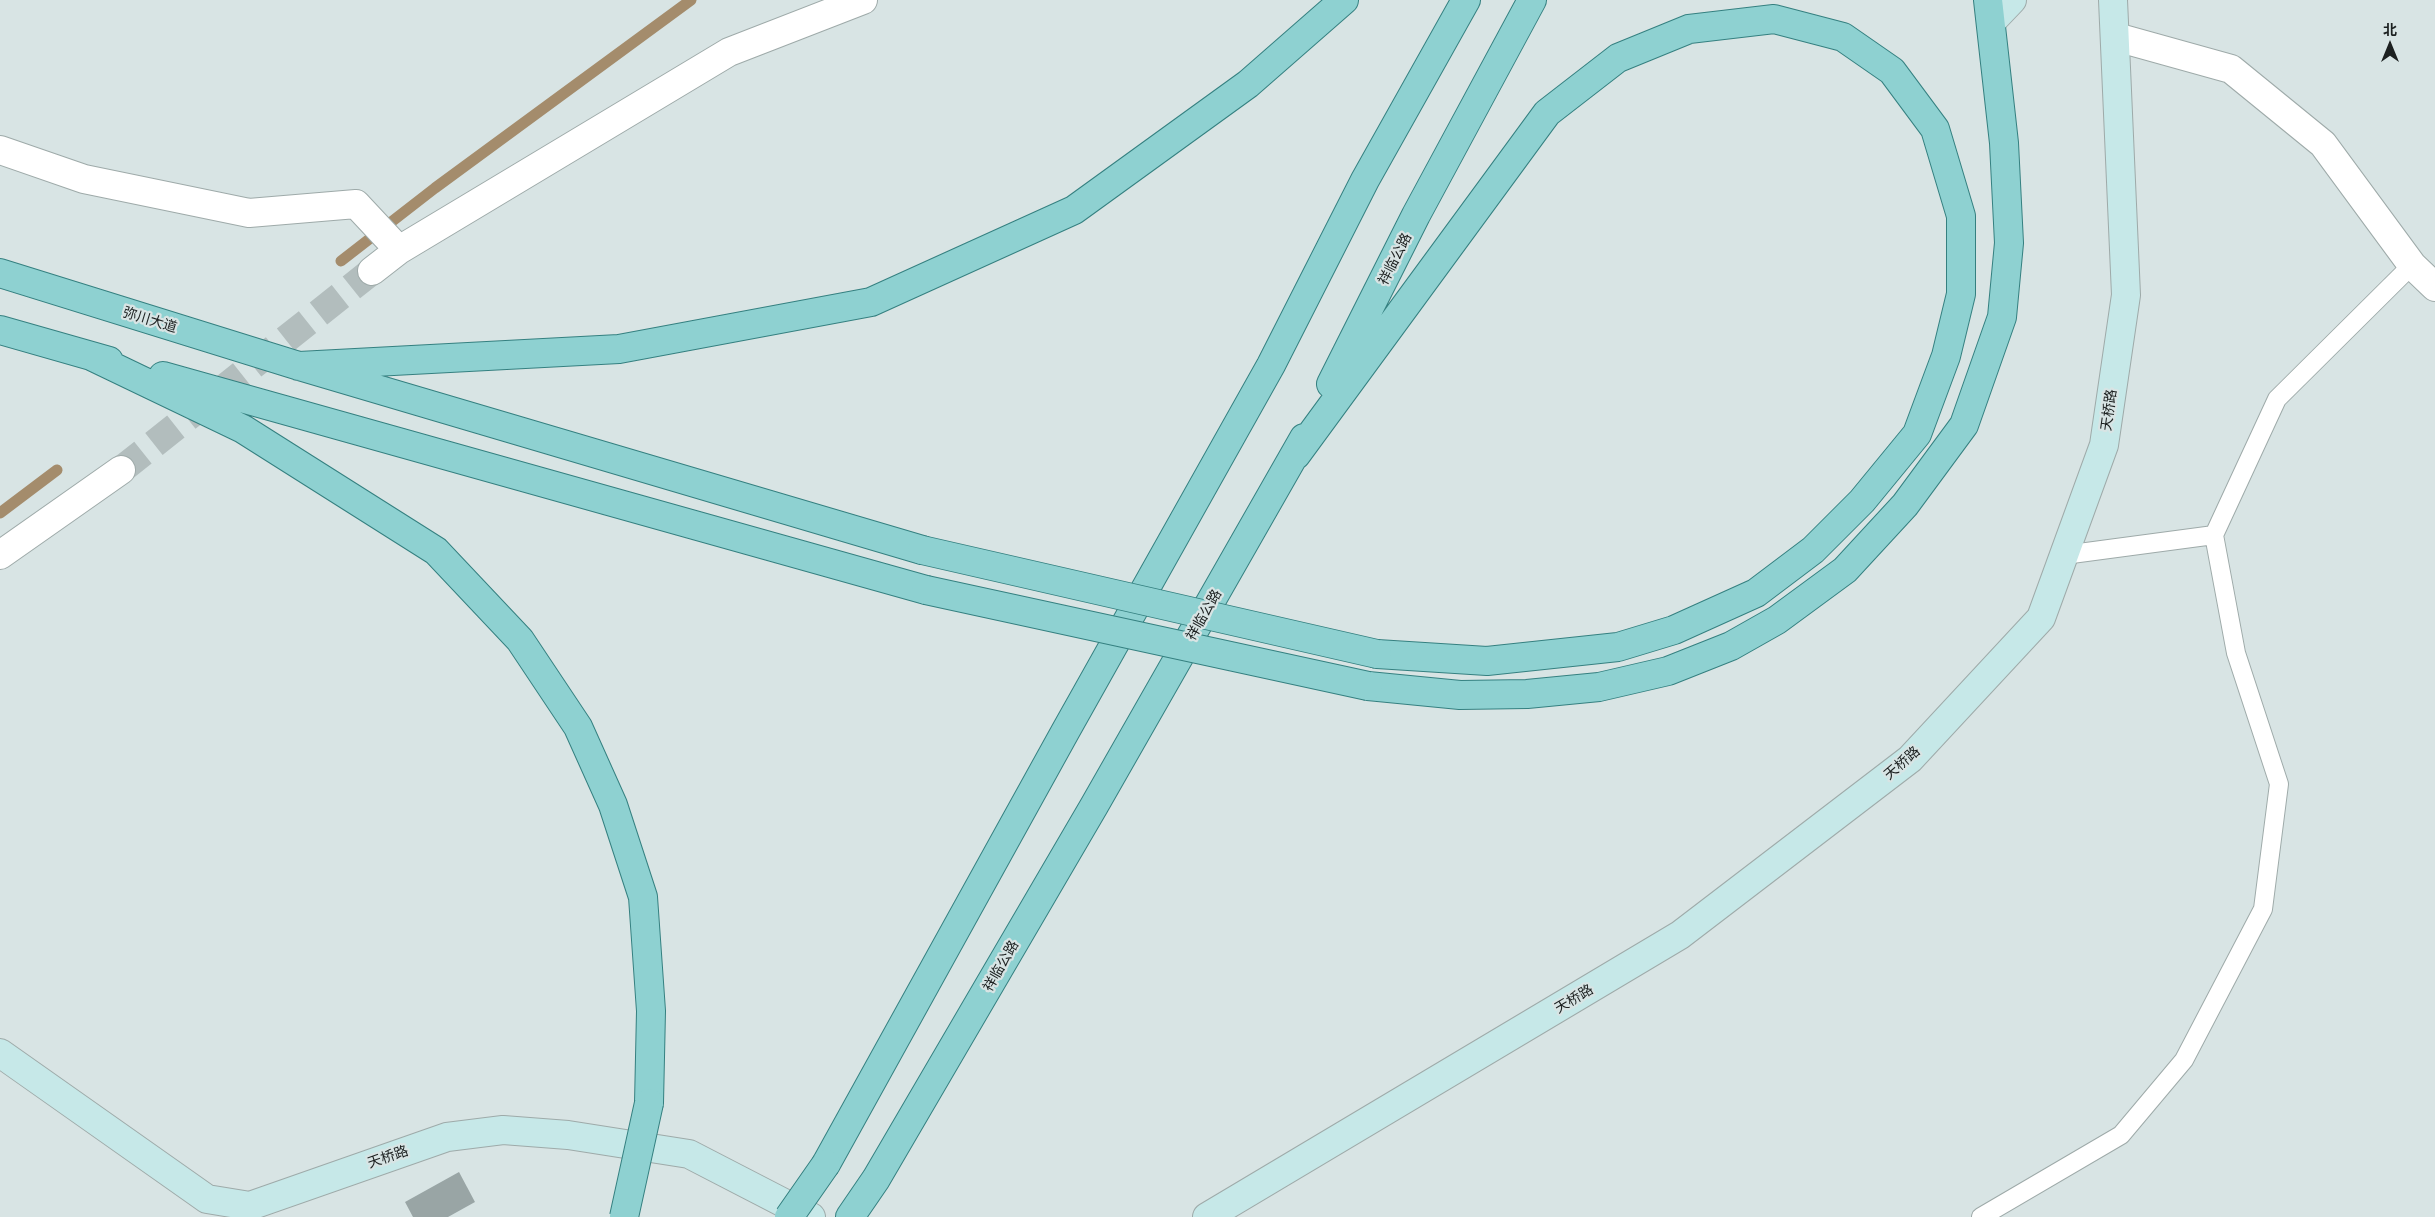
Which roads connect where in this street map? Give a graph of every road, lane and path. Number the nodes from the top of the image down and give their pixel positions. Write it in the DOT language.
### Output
graph roads {
  1 [pos="863,0"];
  2 [pos="1344,0"];
  3 [pos="1466,0"];
  4 [pos="1532,0"];
  5 [pos="2012,0"];
  6 [pos="2113,0"];
  7 [pos="1990,11"];
  8 [pos="2116,37"];
  9 [pos="0,150"];
  10 [pos="398,249"];
  11 [pos="2412,264"];
  12 [pos="372,271"];
  13 [pos="0,274"];
  14 [pos="2435,287"];
  15 [pos="0,330"];
  16 [pos="93,357"];
  17 [pos="299,366"];
  18 [pos="1296,455"];
  19 [pos="121,470"];
  20 [pos="2214,535"];
  21 [pos="0,555"];
  22 [pos="2064,555"];
  23 [pos="0,1053"];
  24 [pos="624,1217"];
  25 [pos="789,1217"];
  26 [pos="811,1217"];
  27 [pos="850,1217"];
  28 [pos="1207,1217"];
  29 [pos="1981,1217"];
  1 -- 10 [label="street"];
  2 -- 17 [label="main road"];
  3 -- 25 [label="main road, bridge"];
  4 -- 18 [label="main road, 祥临公路"];
  5 -- 7 [label="street"];
  6 -- 8 [label="street, 天桥路"];
  7 -- 16 [label="main road, bridge"];
  8 -- 11 [label="street"];
  8 -- 22 [label="street, 天桥路"];
  9 -- 10 [label="street"];
  10 -- 12 [label="street"];
  11 -- 14 [label="street"];
  11 -- 20 [label="lane"];
  13 -- 17 [label="main road, 弥川大道"];
  15 -- 16 [label="main road"];
  16 -- 24 [label="main road, bridge"];
  17 -- 18 [label="main road, 弥川大道, bridge"];
  18 -- 27 [label="main road, 祥临公路"];
  19 -- 21 [label="street"];
  20 -- 22 [label="lane"];
  20 -- 29 [label="lane"];
  22 -- 28 [label="street, 天桥路"];
  23 -- 26 [label="street, 天桥路"];
}
